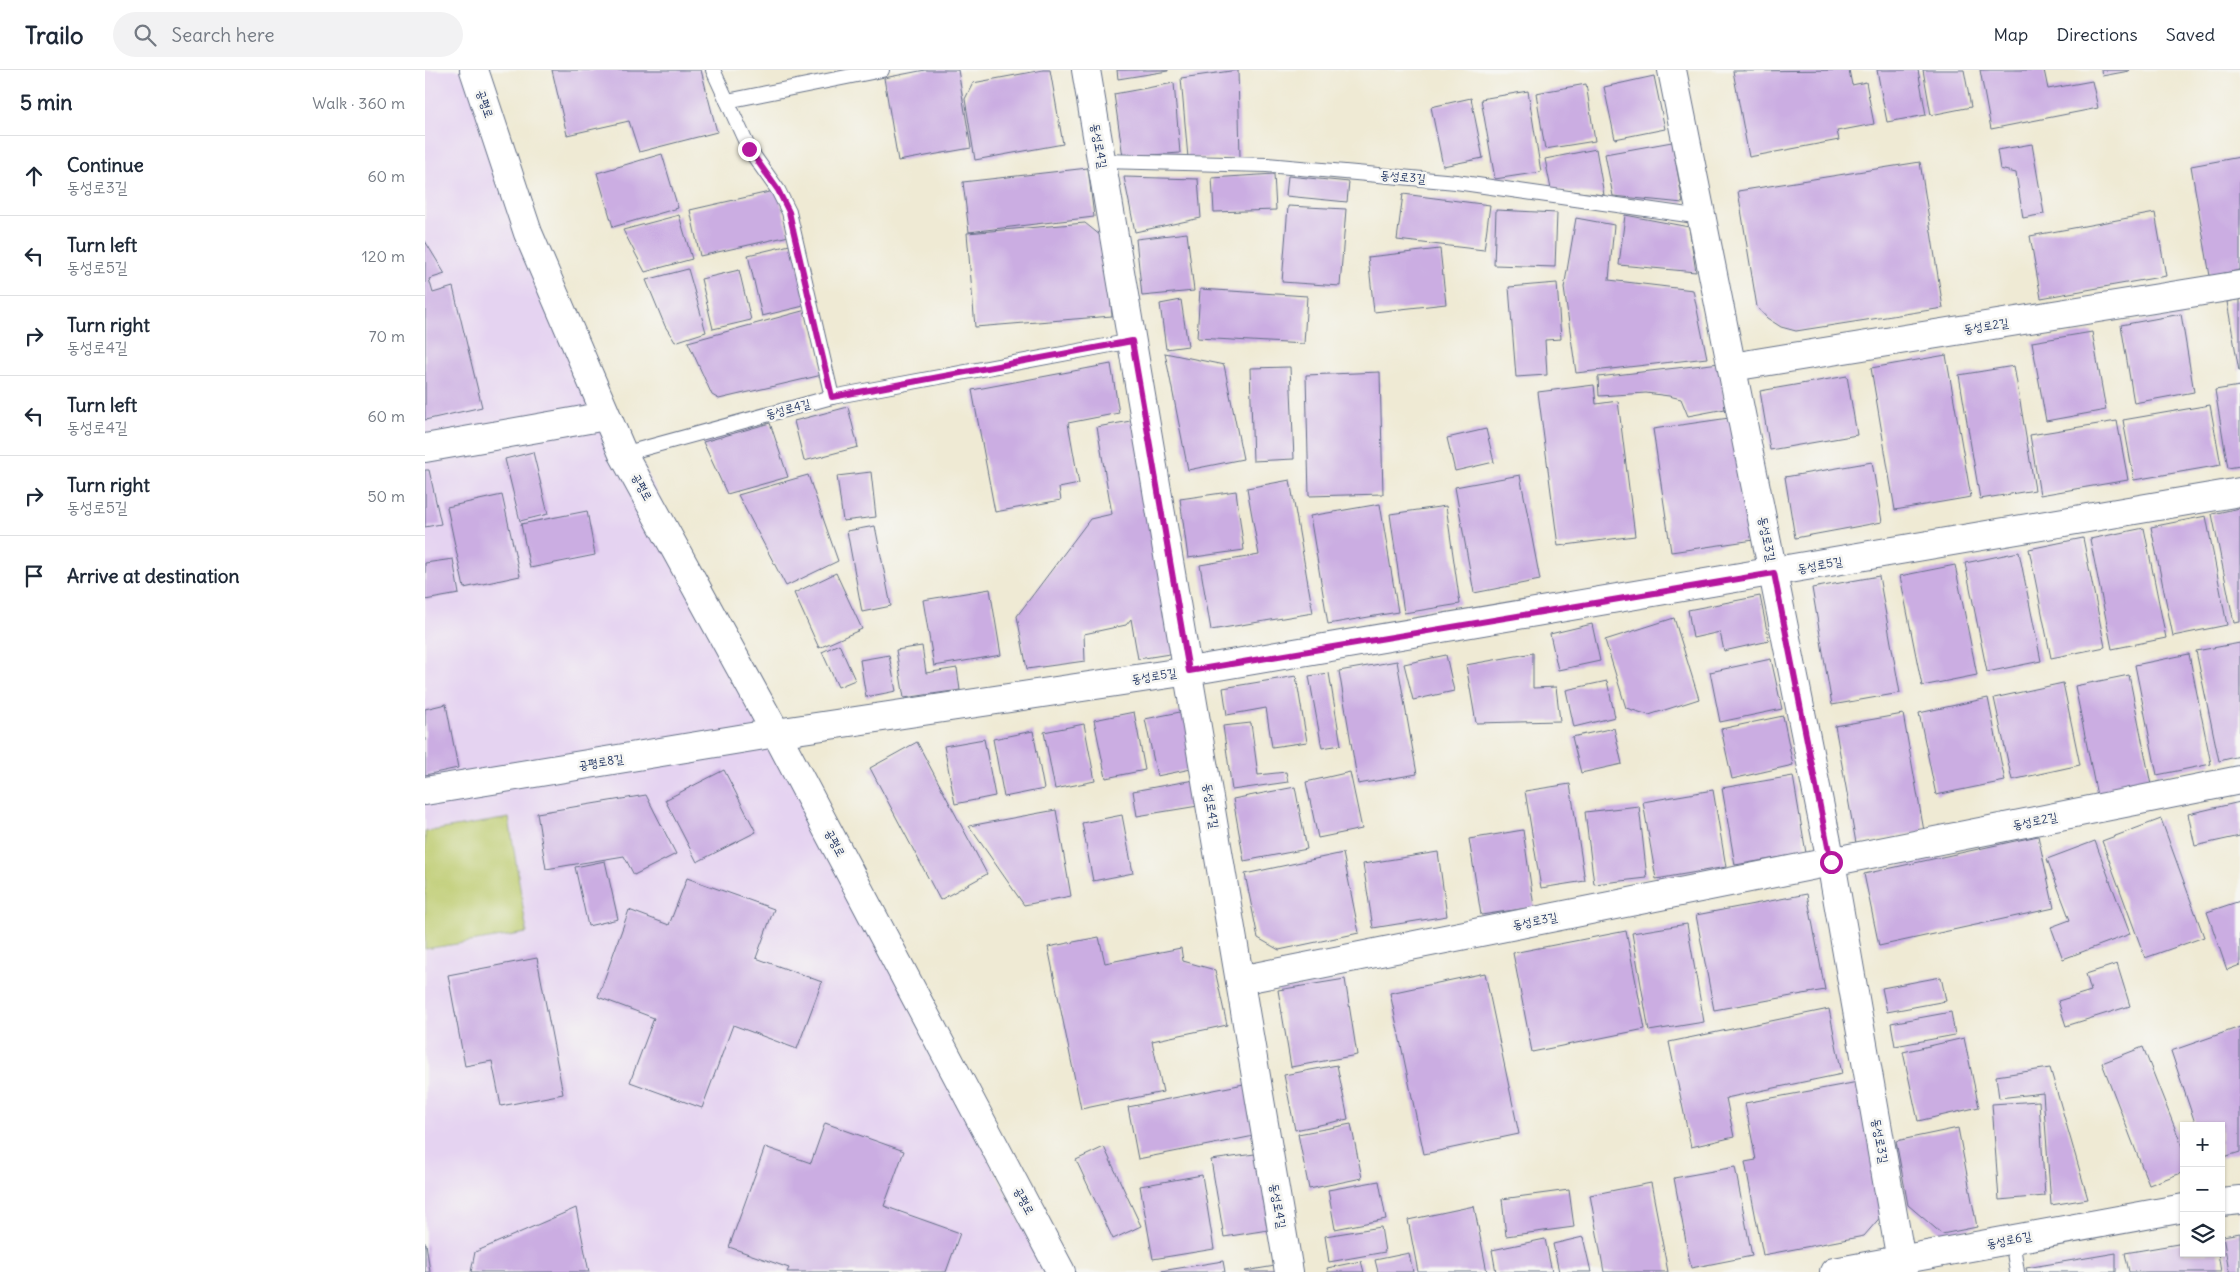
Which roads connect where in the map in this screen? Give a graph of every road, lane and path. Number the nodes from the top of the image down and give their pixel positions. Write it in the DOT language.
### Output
graph roads {
  1 [pos="474,70"];
  2 [pos="713,70"];
  3 [pos="882,70"];
  4 [pos="1085,70"];
  5 [pos="1672,70"];
  6 [pos="727,101"];
  7 [pos="1101,161"];
  8 [pos="1702,217"];
  9 [pos="2240,285"];
  10 [pos="1132,341"];
  11 [pos="1732,367"];
  12 [pos="832,397"];
  13 [pos="606,416"];
  14 [pos="425,448"];
  15 [pos="623,454"];
  16 [pos="2240,492"];
  17 [pos="1774,573"];
  18 [pos="1189,671"];
  19 [pos="776,733"];
  20 [pos="2240,780"];
  21 [pos="425,791"];
  22 [pos="1831,862"];
  23 [pos="1240,980"];
  24 [pos="2240,1200"];
  25 [pos="2225,1202"];
  26 [pos="2180,1209"];
  27 [pos="2011,1239"];
  28 [pos="1902,1266"];
  29 [pos="1061,1272"];
  30 [pos="1289,1272"];
  31 [pos="1834,1272"];
  32 [pos="2017,1272"];
  1 -- 13 [label="street, 공평로"];
  2 -- 6 [label="lane"];
  3 -- 6 [label="lane"];
  4 -- 7 [label="street, 동성로4길"];
  5 -- 8 [label="street, 동성로3길"];
  6 -- 12 [label="lane"];
  7 -- 8 [label="lane, 동성로3길"];
  7 -- 10 [label="street, 동성로4길"];
  8 -- 11 [label="street, 동성로3길"];
  9 -- 11 [label="street, 동성로2길"];
  10 -- 12 [label="lane, 동성로4길"];
  10 -- 18 [label="street, 동성로4길"];
  11 -- 17 [label="street, 동성로3길"];
  12 -- 15 [label="lane, 동성로4길"];
  13 -- 14 [label="street"];
  13 -- 15 [label="street, 공평로"];
  15 -- 19 [label="street, 공평로"];
  16 -- 17 [label="street, 동성로5길"];
  17 -- 18 [label="street, 동성로5길"];
  17 -- 22 [label="street, 동성로3길"];
  18 -- 19 [label="street, 동성로5길"];
  18 -- 23 [label="street, 동성로4길"];
  19 -- 21 [label="street, 공평로8길"];
  19 -- 29 [label="street, 공평로"];
  20 -- 22 [label="street, 동성로2길"];
  22 -- 23 [label="street, 동성로3길"];
  22 -- 28 [label="street, 동성로3길"];
  23 -- 30 [label="street, 동성로4길"];
  24 -- 25 [label="street"];
  26 -- 27 [label="street, 동성로6길"];
  27 -- 28 [label="street, 동성로6길"];
  27 -- 32 [label="lane"];
  28 -- 31 [label="street, 동성로6길"];
}
